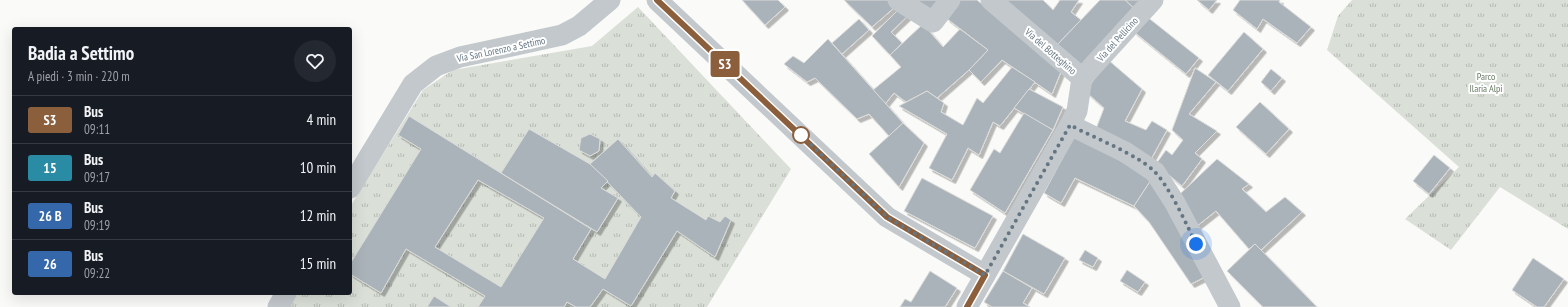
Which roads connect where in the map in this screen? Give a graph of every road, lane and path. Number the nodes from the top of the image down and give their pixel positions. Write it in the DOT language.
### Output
graph roads {
  1 [pos="610,0"];
  2 [pos="657,0"];
  3 [pos="898,0"];
  4 [pos="950,0"];
  5 [pos="991,0"];
  6 [pos="1153,0"];
  7 [pos="1082,78"];
  8 [pos="1070,125"];
  9 [pos="352,185"];
  10 [pos="985,275"];
  11 [pos="285,295"];
  12 [pos="278,307"];
  13 [pos="967,307"];
  14 [pos="1230,307"];
  1 -- 9 [label="street, Via San Lorenzo a Settimo"];
  2 -- 10 [label="street"];
  3 -- 4 [label="street"];
  5 -- 7 [label="street, Via del Botteghino"];
  6 -- 7 [label="street, Via del Pellicino"];
  7 -- 8 [label="street, Via del Botteghino"];
  8 -- 10 [label="street, Via del Botteghino"];
  8 -- 14 [label="street"];
  10 -- 13 [label="street, Via del Botteghino"];
  11 -- 12 [label="street"];
}
